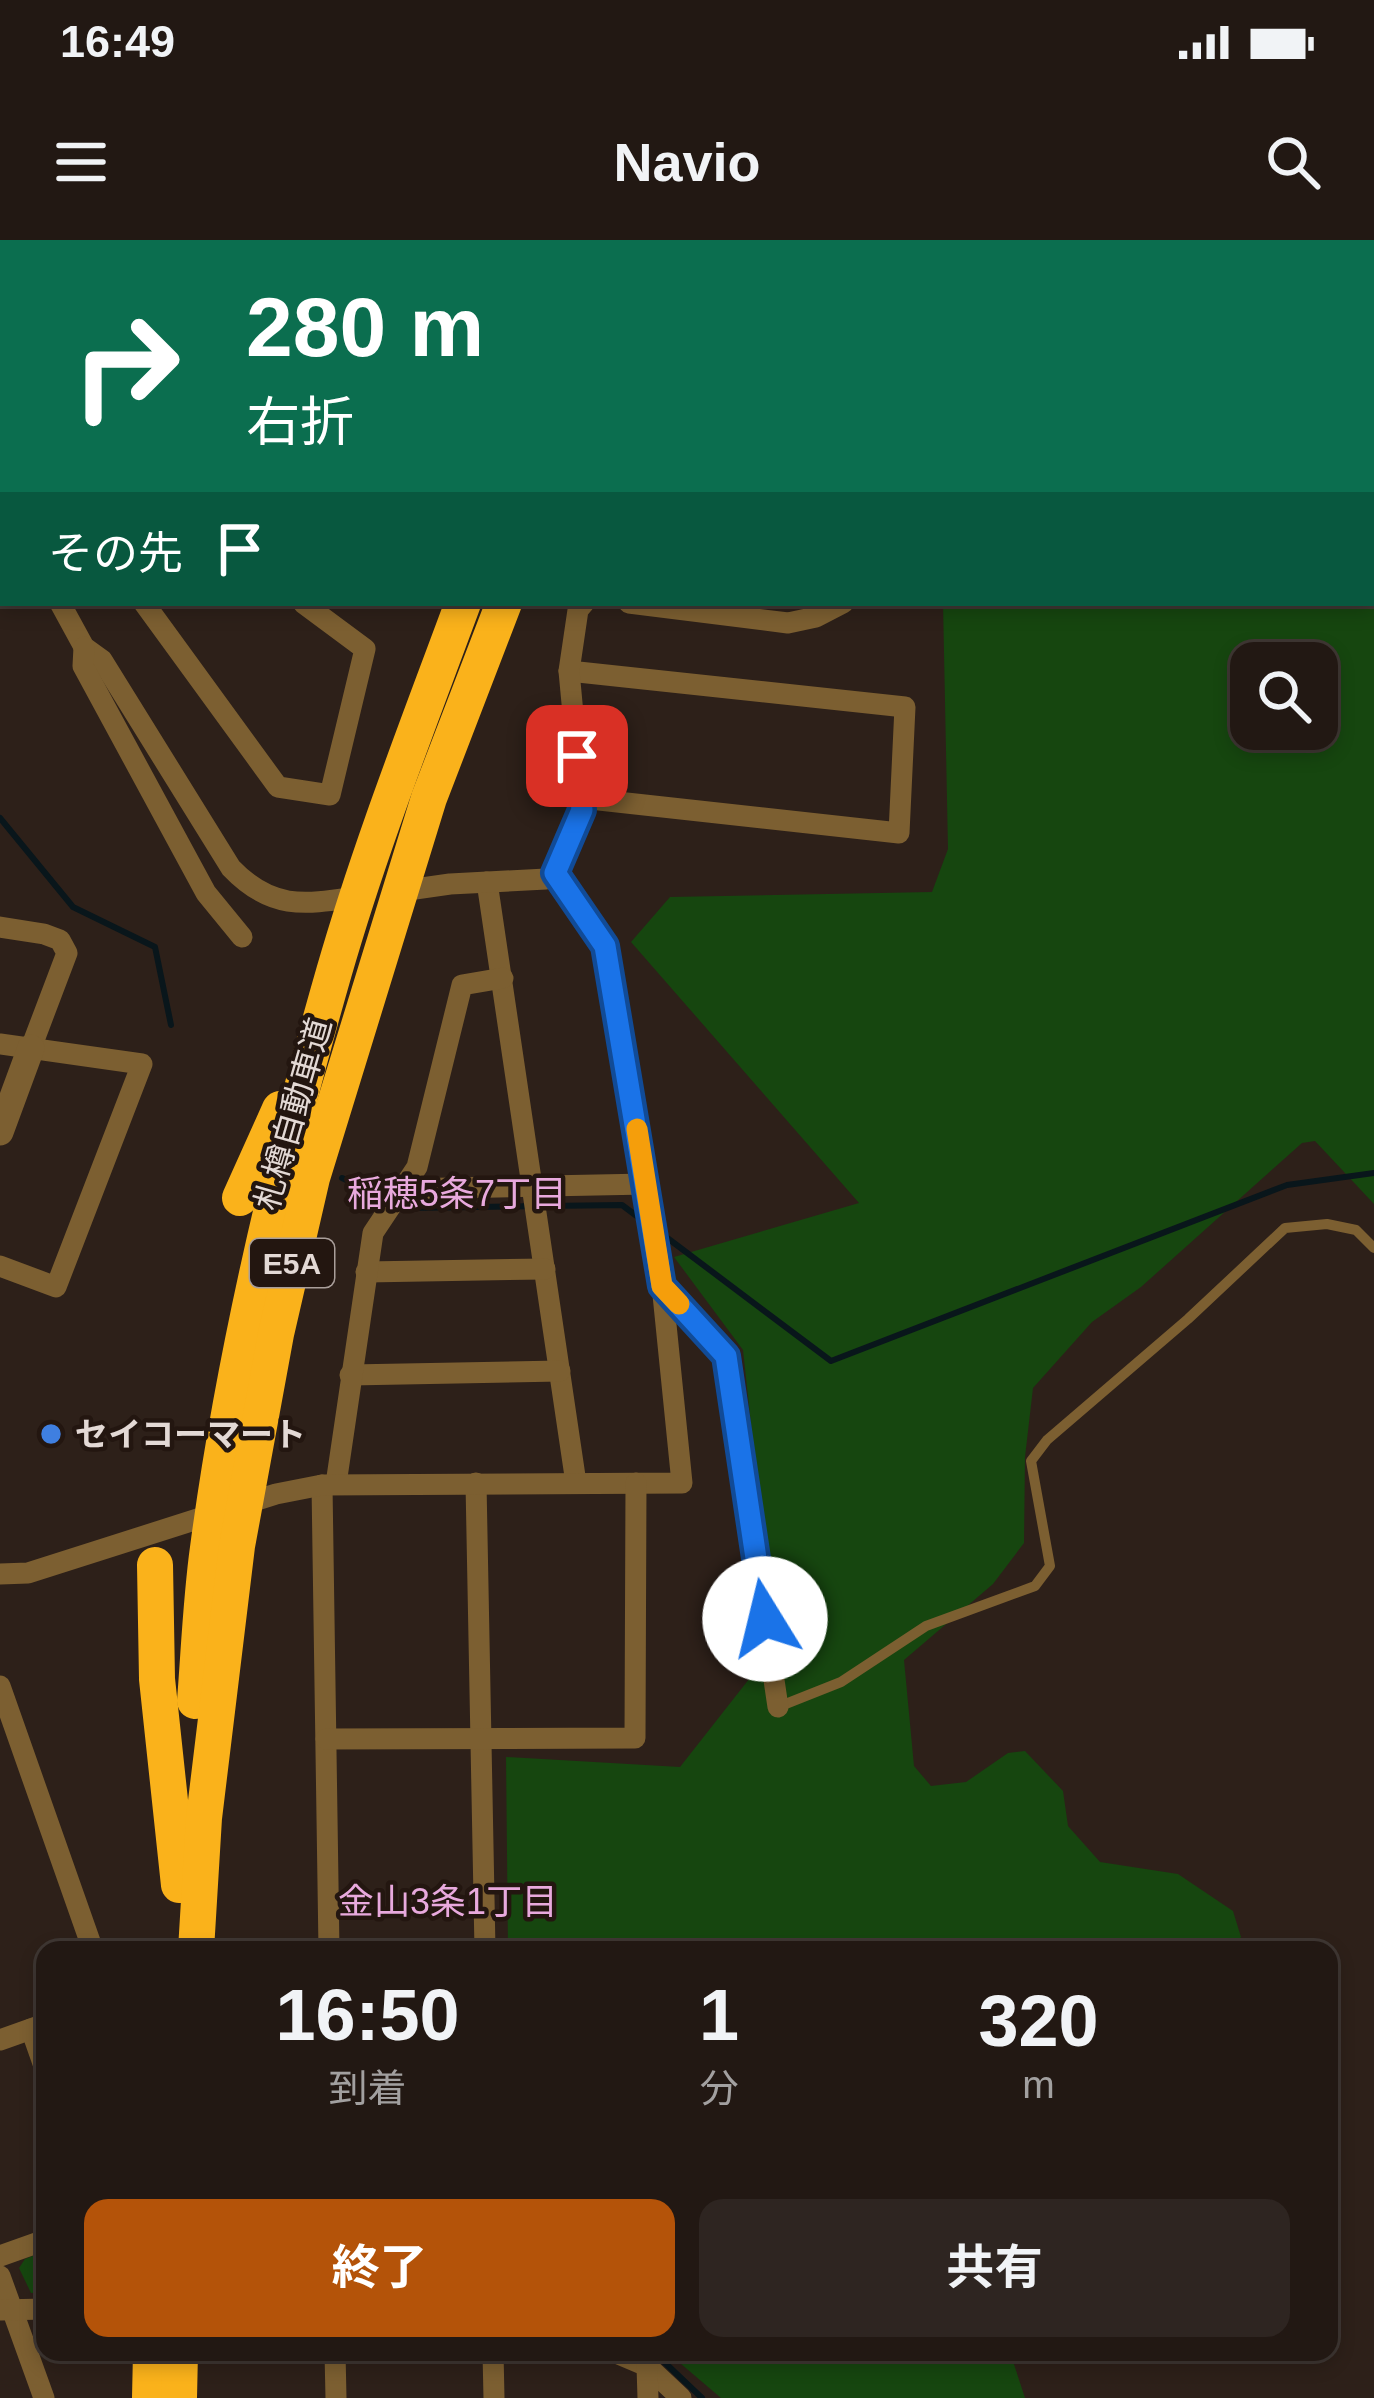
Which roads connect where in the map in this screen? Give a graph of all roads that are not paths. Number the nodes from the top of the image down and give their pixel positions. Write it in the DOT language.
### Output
graph roads {
  1 [pos="62,606"];
  2 [pos="146,606"];
  3 [pos="307,606"];
  4 [pos="462,606"];
  5 [pos="503,606"];
  6 [pos="526,606"];
  7 [pos="581,606"];
  8 [pos="654,606"];
  9 [pos="837,606"];
  10 [pos="84,647"];
  11 [pos="569,671"];
  12 [pos="458,718"];
  13 [pos="580,798"];
  14 [pos="555,873"];
  15 [pos="487,882"];
  16 [pos="0,927"];
  17 [pos="242,938"];
  18 [pos="502,978"];
  19 [pos="320,1025"];
  20 [pos="0,1044"];
  21 [pos="31,1048"];
  22 [pos="0,1132"];
  23 [pos="402,1190"];
  24 [pos="533,1190"];
  25 [pos="648,1195"];
  26 [pos="239,1198"];
  27 [pos="1374,1248"];
  28 [pos="0,1266"];
  29 [pos="545,1269"];
  30 [pos="366,1272"];
  31 [pos="662,1286"];
  32 [pos="560,1371"];
  33 [pos="350,1375"];
  34 [pos="476,1483"];
  35 [pos="576,1483"];
  36 [pos="636,1483"];
  37 [pos="329,1485"];
  38 [pos="155,1564"];
  39 [pos="0,1574"];
  40 [pos="0,1686"];
  41 [pos="778,1707"];
  42 [pos="481,1737"];
  43 [pos="326,1739"];
  44 [pos="179,1886"];
  45 [pos="90,1941"];
  46 [pos="174,1941"];
  47 [pos="197,1941"];
  48 [pos="329,1941"];
  49 [pos="485,1941"];
  50 [pos="36,2027"];
  51 [pos="0,2040"];
  52 [pos="36,2243"];
  53 [pos="0,2256"];
  54 [pos="0,2276"];
  55 [pos="36,2309"];
  56 [pos="6,2310"];
  57 [pos="151,2361"];
  58 [pos="180,2361"];
  59 [pos="335,2361"];
  60 [pos="493,2361"];
  61 [pos="635,2361"];
  62 [pos="647,2366"];
  63 [pos="44,2398"];
  64 [pos="150,2398"];
  65 [pos="179,2398"];
  66 [pos="336,2398"];
  67 [pos="494,2398"];
  68 [pos="648,2398"];
  69 [pos="681,2398"];
  1 -- 10 [label="street"];
  2 -- 3 [label="street"];
  4 -- 19 [label="highway, 札樽自動車道 / E5A"];
  5 -- 12 [label="highway, 札樽自動車道 / E5A"];
  6 -- 12 [label="highway"];
  7 -- 11 [label="street"];
  8 -- 9 [label="street"];
  10 -- 15 [label="street"];
  10 -- 17 [label="street"];
  11 -- 13 [label="street"];
  11 -- 13 [label="street"];
  12 -- 47 [label="highway, 札樽自動車道 / E5A"];
  13 -- 14 [label="street"];
  14 -- 15 [label="street"];
  14 -- 25 [label="street"];
  15 -- 18 [label="street"];
  16 -- 21 [label="street"];
  18 -- 23 [label="street"];
  18 -- 24 [label="street"];
  19 -- 26 [label="highway"];
  19 -- 44 [label="highway, 札樽自動車道 / E5A"];
  20 -- 21 [label="street"];
  21 -- 22 [label="street"];
  21 -- 28 [label="street"];
  23 -- 24 [label="street"];
  23 -- 30 [label="street"];
  24 -- 25 [label="street"];
  24 -- 29 [label="street"];
  25 -- 31 [label="street"];
  27 -- 41 [label="lane"];
  29 -- 30 [label="street"];
  29 -- 32 [label="street"];
  30 -- 33 [label="street"];
  31 -- 36 [label="street"];
  31 -- 41 [label="street"];
  32 -- 33 [label="street"];
  32 -- 35 [label="street"];
  33 -- 37 [label="street"];
  34 -- 35 [label="street"];
  34 -- 37 [label="street"];
  34 -- 42 [label="street"];
  35 -- 36 [label="street"];
  36 -- 42 [label="street"];
  37 -- 39 [label="street"];
  37 -- 43 [label="street"];
  38 -- 44 [label="highway"];
  40 -- 45 [label="street"];
  42 -- 43 [label="street"];
  42 -- 49 [label="street"];
  43 -- 48 [label="street"];
  44 -- 46 [label="highway, 札樽自動車道 / E5A"];
  50 -- 51 [label="street"];
  52 -- 53 [label="street"];
  54 -- 56 [label="street"];
  55 -- 56 [label="street"];
  56 -- 63 [label="street"];
  57 -- 64 [label="highway"];
  58 -- 65 [label="highway"];
  59 -- 66 [label="street"];
  60 -- 67 [label="street"];
  61 -- 62 [label="street"];
  62 -- 68 [label="street"];
  62 -- 69 [label="street"];
}
